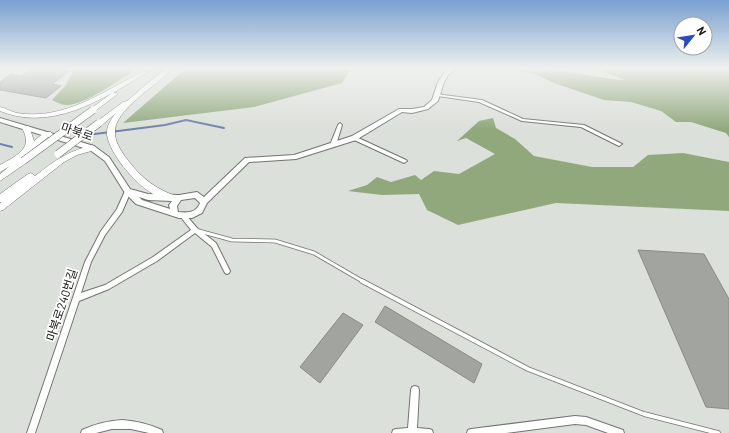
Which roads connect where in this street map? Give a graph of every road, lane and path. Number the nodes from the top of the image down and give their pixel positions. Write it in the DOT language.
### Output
graph roads {
  1 [pos="111,89"];
  2 [pos="121,89"];
  3 [pos="143,89"];
  4 [pos="144,89"];
  5 [pos="439,89"];
  6 [pos="438,95"];
  7 [pos="0,109"];
  8 [pos="0,120"];
  9 [pos="340,125"];
  10 [pos="26,128"];
  11 [pos="48,134"];
  12 [pos="354,138"];
  13 [pos="619,144"];
  14 [pos="78,145"];
  15 [pos="333,145"];
  16 [pos="92,148"];
  17 [pos="25,151"];
  18 [pos="59,157"];
  19 [pos="404,161"];
  20 [pos="0,169"];
  21 [pos="0,178"];
  22 [pos="128,191"];
  23 [pos="176,198"];
  24 [pos="0,199"];
  25 [pos="204,202"];
  26 [pos="0,208"];
  27 [pos="174,214"];
  28 [pos="183,216"];
  29 [pos="196,230"];
  30 [pos="227,271"];
  31 [pos="77,298"];
  32 [pos="415,390"];
  33 [pos="412,432"];
  34 [pos="31,433"];
  35 [pos="85,433"];
  36 [pos="159,433"];
  37 [pos="396,433"];
  38 [pos="429,433"];
  39 [pos="471,433"];
  40 [pos="620,433"];
  41 [pos="718,433"];
  1 -- 7 [label="main road"];
  2 -- 21 [label="main road, bridge"];
  3 -- 18 [label="main road, bridge"];
  4 -- 23 [label="main road"];
  5 -- 6 [label="street"];
  6 -- 12 [label="street"];
  6 -- 13 [label="street"];
  8 -- 10 [label="street, 마북로"];
  9 -- 15 [label="street"];
  10 -- 11 [label="street, 마북로"];
  10 -- 17 [label="main road"];
  11 -- 14 [label="street, 마북로"];
  11 -- 17 [label="main road"];
  12 -- 15 [label="street"];
  12 -- 19 [label="street"];
  14 -- 16 [label="street, 마북로"];
  14 -- 18 [label="main road"];
  15 -- 25 [label="street"];
  16 -- 18 [label="main road"];
  16 -- 22 [label="street, 마북로"];
  17 -- 20 [label="main road"];
  18 -- 24 [label="main road"];
  18 -- 26 [label="main road"];
  22 -- 23 [label="street"];
  22 -- 27 [label="street, 마북로"];
  22 -- 31 [label="street, 마북로240번길"];
  23 -- 25 [label="street"];
  23 -- 27 [label="street"];
  25 -- 28 [label="street"];
  27 -- 28 [label="street"];
  28 -- 29 [label="street"];
  29 -- 30 [label="street"];
  29 -- 31 [label="street"];
  29 -- 41 [label="lane"];
  31 -- 34 [label="street, 마북로240번길"];
  32 -- 33 [label="street"];
  33 -- 37 [label="street"];
  33 -- 38 [label="street"];
  35 -- 36 [label="street"];
  39 -- 40 [label="street"];
}
